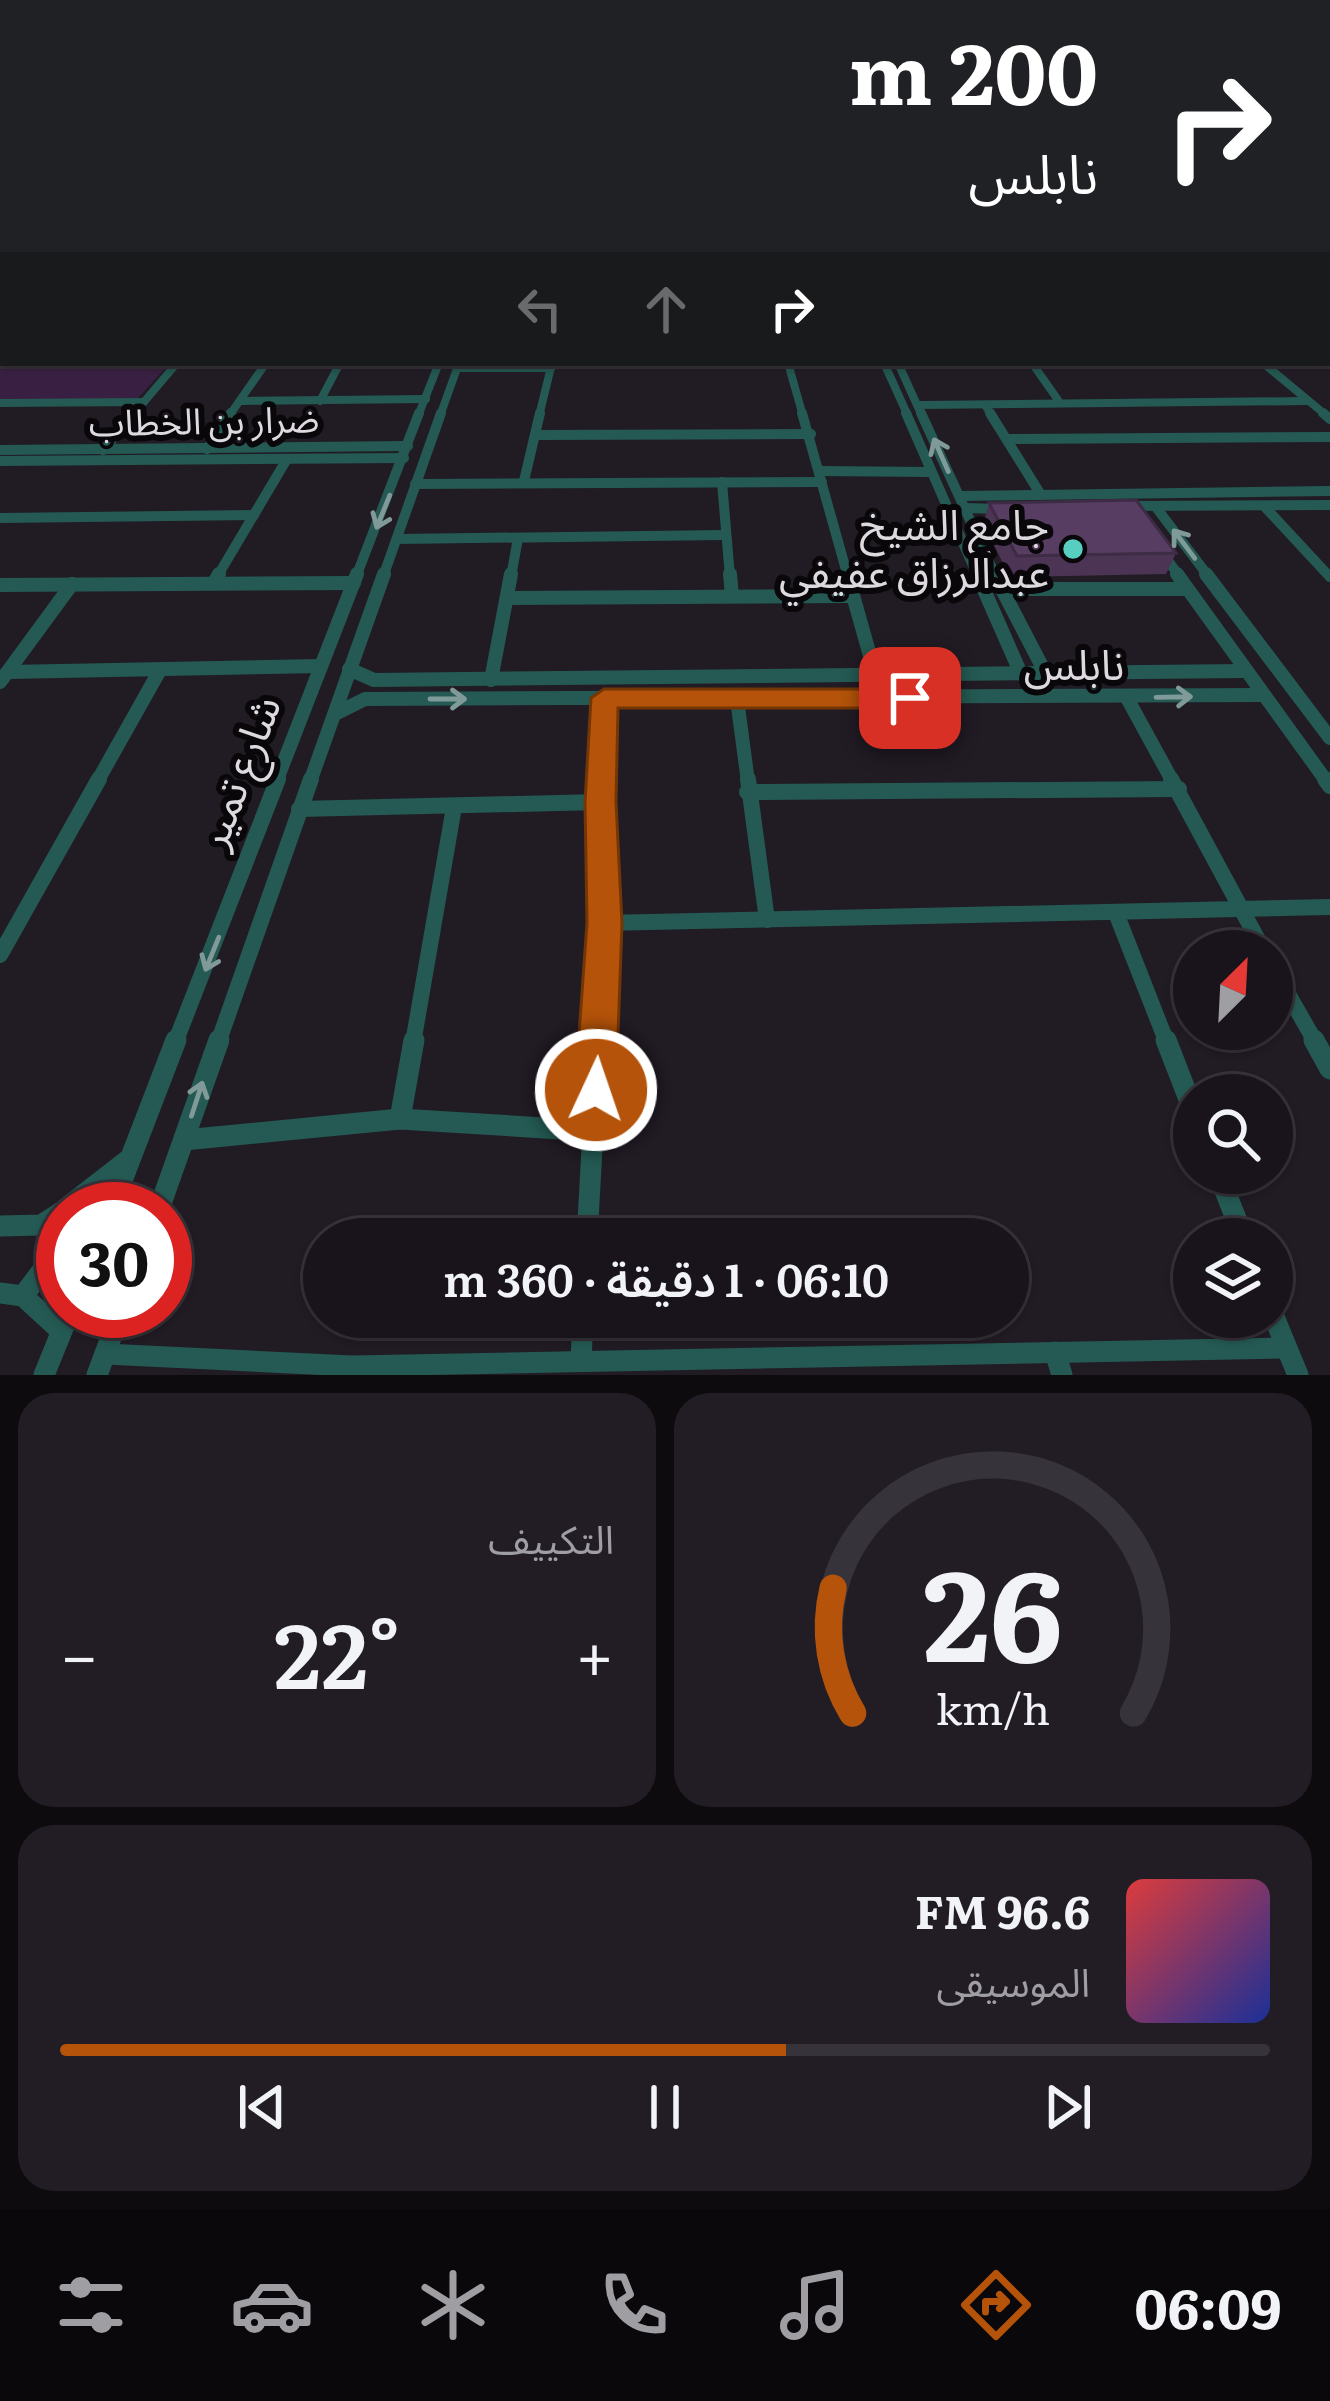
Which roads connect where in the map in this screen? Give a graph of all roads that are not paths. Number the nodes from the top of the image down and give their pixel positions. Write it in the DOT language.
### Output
graph roads {
  1 [pos="174,366"];
  2 [pos="264,366"];
  3 [pos="338,366"];
  4 [pos="439,366"];
  5 [pos="458,366"];
  6 [pos="552,366"];
  7 [pos="789,366"];
  8 [pos="885,366"];
  9 [pos="900,366"];
  10 [pos="1034,366"];
  11 [pos="1267,366"];
  12 [pos="426,399"];
  13 [pos="320,400"];
  14 [pos="1058,400"];
  15 [pos="241,401"];
  16 [pos="1308,401"];
  17 [pos="143,402"];
  18 [pos="0,403"];
  19 [pos="920,405"];
  20 [pos="985,405"];
  21 [pos="1330,419"];
  22 [pos="436,427"];
  23 [pos="811,434"];
  24 [pos="537,435"];
  25 [pos="1330,437"];
  26 [pos="411,439"];
  27 [pos="1008,439"];
  28 [pos="207,449"];
  29 [pos="0,450"];
  30 [pos="103,450"];
  31 [pos="385,452"];
  32 [pos="287,459"];
  33 [pos="0,461"];
  34 [pos="930,472"];
  35 [pos="820,476"];
  36 [pos="524,481"];
  37 [pos="722,482"];
  38 [pos="415,484"];
  39 [pos="1330,490"];
  40 [pos="1041,494"];
  41 [pos="992,496"];
  42 [pos="1204,499"];
  43 [pos="962,502"];
  44 [pos="1330,505"];
  45 [pos="1130,506"];
  46 [pos="1155,506"];
  47 [pos="1264,506"];
  48 [pos="1001,509"];
  49 [pos="254,514"];
  50 [pos="0,518"];
  51 [pos="1143,526"];
  52 [pos="724,535"];
  53 [pos="518,538"];
  54 [pos="397,539"];
  55 [pos="1156,545"];
  56 [pos="1324,563"];
  57 [pos="1330,577"];
  58 [pos="214,583"];
  59 [pos="354,583"];
  60 [pos="72,584"];
  61 [pos="0,585"];
  62 [pos="1186,589"];
  63 [pos="1001,590"];
  64 [pos="732,596"];
  65 [pos="851,596"];
  66 [pos="508,598"];
  67 [pos="1038,659"];
  68 [pos="321,666"];
  69 [pos="1018,667"];
  70 [pos="350,669"];
  71 [pos="160,670"];
  72 [pos="1245,670"];
  73 [pos="1223,671"];
  74 [pos="1046,674"];
  75 [pos="876,676"];
  76 [pos="4,677"];
  77 [pos="374,680"];
  78 [pos="491,680"];
  79 [pos="1241,695"];
  80 [pos="1263,695"];
  81 [pos="604,698"];
  82 [pos="1127,698"];
  83 [pos="737,699"];
  84 [pos="365,700"];
  85 [pos="334,714"];
  86 [pos="1330,738"];
  87 [pos="1330,786"];
  88 [pos="1179,789"];
  89 [pos="747,792"];
  90 [pos="600,802"];
  91 [pos="454,807"];
  92 [pos="298,809"];
  93 [pos="1330,907"];
  94 [pos="1240,909"];
  95 [pos="229,911"];
  96 [pos="261,911"];
  97 [pos="1117,913"];
  98 [pos="767,920"];
  99 [pos="604,923"];
  100 [pos="1252,930"];
  101 [pos="0,955"];
  102 [pos="1293,1004"];
  103 [pos="1330,1070"];
  104 [pos="1179,1074"];
  105 [pos="400,1119"];
  106 [pos="593,1131"];
  107 [pos="184,1139"];
  108 [pos="132,1156"];
  109 [pos="99,1182"];
  110 [pos="122,1182"];
  111 [pos="168,1182"];
  112 [pos="588,1218"];
  113 [pos="36,1225"];
  114 [pos="0,1226"];
  115 [pos="36,1272"];
  116 [pos="11,1295"];
  117 [pos="59,1338"];
  118 [pos="582,1338"];
  119 [pos="1282,1338"];
  120 [pos="1286,1348"];
  121 [pos="581,1361"];
  122 [pos="1058,1363"];
  123 [pos="101,1364"];
  124 [pos="351,1371"];
  125 [pos="44,1375"];
  126 [pos="1298,1375"];
  1 -- 17 [label="street"];
  2 -- 15 [label="street"];
  3 -- 13 [label="street"];
  4 -- 12 [label="street, شارع تمير"];
  5 -- 22 [label="street"];
  6 -- 24 [label="street"];
  7 -- 23 [label="street"];
  8 -- 34 [label="street"];
  9 -- 19 [label="street"];
  10 -- 14 [label="street"];
  11 -- 16 [label="street"];
  12 -- 13 [label="street"];
  12 -- 26 [label="street, شارع تمير"];
  13 -- 15 [label="street"];
  14 -- 16 [label="street"];
  14 -- 20 [label="street"];
  15 -- 28 [label="street"];
  16 -- 21 [label="street"];
  17 -- 18 [label="street"];
  17 -- 30 [label="street"];
  19 -- 20 [label="street"];
  43 -- 19 [label="street, one-way"];
  20 -- 27 [label="street"];
  22 -- 26 [label="street, ضرار بن الخطاب"];
  22 -- 38 [label="street"];
  23 -- 24 [label="street"];
  23 -- 35 [label="street"];
  24 -- 36 [label="street"];
  25 -- 27 [label="street"];
  26 -- 31 [label="street, ضرار بن الخطاب"];
  26 -- 59 [label="street, شارع تمير, one-way"];
  27 -- 40 [label="street"];
  28 -- 30 [label="street, ضرار بن الخطاب"];
  28 -- 31 [label="street, ضرار بن الخطاب"];
  29 -- 30 [label="street, ضرار بن الخطاب"];
  31 -- 32 [label="street, ضرار بن الخطاب"];
  32 -- 33 [label="street, ضرار بن الخطاب"];
  32 -- 49 [label="street"];
  34 -- 35 [label="street"];
  34 -- 69 [label="street"];
  35 -- 37 [label="street"];
  35 -- 65 [label="street"];
  36 -- 37 [label="street"];
  36 -- 38 [label="street"];
  37 -- 52 [label="street"];
  38 -- 54 [label="street"];
  39 -- 42 [label="street"];
  40 -- 41 [label="street"];
  40 -- 42 [label="street"];
  41 -- 43 [label="street"];
  41 -- 48 [label="street"];
  42 -- 46 [label="street"];
  42 -- 47 [label="street"];
  43 -- 48 [label="street"];
  43 -- 63 [label="street"];
  44 -- 47 [label="street"];
  45 -- 46 [label="street"];
  45 -- 48 [label="street"];
  45 -- 51 [label="street"];
  86 -- 46 [label="street, one-way"];
  47 -- 56 [label="street"];
  49 -- 50 [label="street"];
  49 -- 58 [label="street"];
  52 -- 53 [label="street"];
  52 -- 64 [label="street"];
  53 -- 54 [label="street"];
  53 -- 66 [label="street"];
  54 -- 70 [label="street"];
  55 -- 62 [label="street"];
  56 -- 57 [label="street"];
  58 -- 59 [label="street"];
  58 -- 60 [label="street"];
  59 -- 68 [label="street, شارع تمير"];
  60 -- 61 [label="street"];
  60 -- 76 [label="street"];
  62 -- 63 [label="street"];
  62 -- 72 [label="street"];
  63 -- 67 [label="street"];
  64 -- 65 [label="street"];
  64 -- 66 [label="street"];
  65 -- 75 [label="street"];
  66 -- 78 [label="street"];
  67 -- 69 [label="street"];
  67 -- 74 [label="street"];
  68 -- 71 [label="street"];
  68 -- 95 [label="street, شارع تمير"];
  69 -- 74 [label="street, نابلس"];
  69 -- 75 [label="street, نابلس"];
  70 -- 77 [label="street, نابلس"];
  70 -- 85 [label="street"];
  71 -- 76 [label="street"];
  71 -- 101 [label="street"];
  72 -- 73 [label="street, نابلس"];
  72 -- 80 [label="street"];
  73 -- 74 [label="street, نابلس"];
  73 -- 79 [label="street"];
  75 -- 78 [label="street, نابلس"];
  77 -- 78 [label="street, نابلس"];
  77 -- 84 [label="street"];
  79 -- 80 [label="street, نابلس"];
  82 -- 79 [label="street, نابلس, one-way"];
  80 -- 87 [label="street"];
  81 -- 83 [label="street, نابلس"];
  84 -- 81 [label="street, نابلس, one-way"];
  81 -- 90 [label="street"];
  82 -- 83 [label="street, نابلس"];
  82 -- 88 [label="street"];
  83 -- 89 [label="street"];
  84 -- 85 [label="street, نابلس"];
  85 -- 92 [label="street"];
  88 -- 89 [label="street"];
  88 -- 94 [label="street"];
  89 -- 98 [label="street"];
  90 -- 91 [label="street"];
  90 -- 99 [label="street"];
  91 -- 92 [label="street"];
  91 -- 105 [label="street"];
  92 -- 96 [label="street"];
  93 -- 94 [label="street"];
  94 -- 97 [label="street"];
  94 -- 100 [label="street"];
  95 -- 96 [label="street"];
  95 -- 108 [label="street, شارع تمير, one-way"];
  107 -- 96 [label="street, one-way"];
  97 -- 98 [label="street"];
  97 -- 104 [label="street"];
  98 -- 99 [label="street"];
  99 -- 106 [label="street"];
  102 -- 103 [label="street"];
  105 -- 106 [label="street"];
  105 -- 107 [label="street"];
  106 -- 112 [label="street"];
  107 -- 111 [label="street"];
  108 -- 109 [label="street"];
  108 -- 110 [label="street, شارع تمير"];
  113 -- 114 [label="street"];
  115 -- 116 [label="street"];
  117 -- 125 [label="street"];
  118 -- 121 [label="street"];
  119 -- 120 [label="street"];
  120 -- 122 [label="street"];
  120 -- 126 [label="street"];
  121 -- 122 [label="street"];
  121 -- 124 [label="street"];
  123 -- 124 [label="street"];
}
